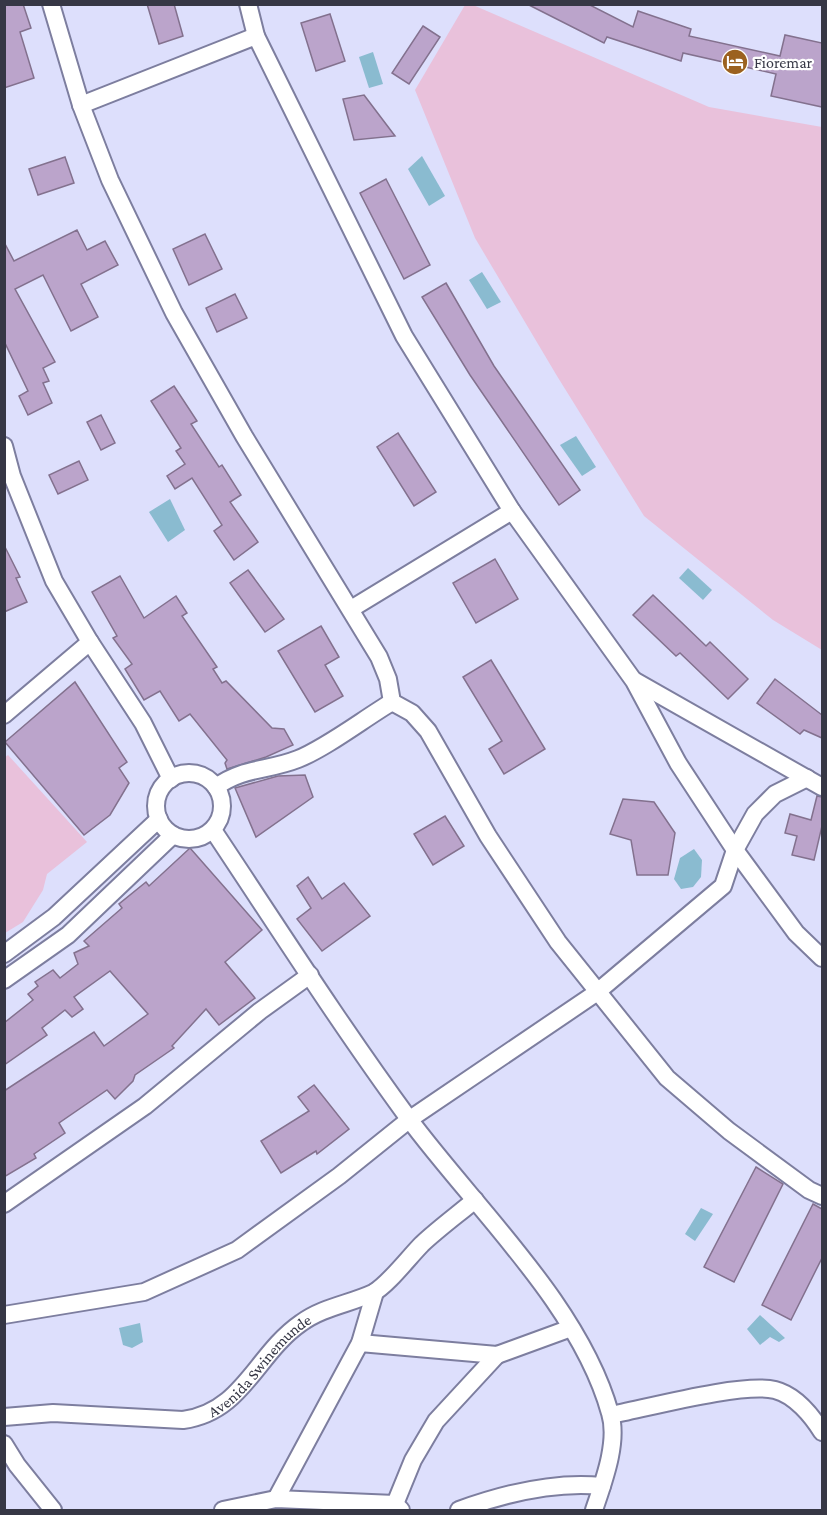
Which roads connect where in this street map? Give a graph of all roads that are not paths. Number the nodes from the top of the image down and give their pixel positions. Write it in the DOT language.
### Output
graph roads {
  1 [pos="51,4"];
  2 [pos="248,4"];
  3 [pos="256,36"];
  4 [pos="81,105"];
  5 [pos="4,446"];
  6 [pos="8,479"];
  7 [pos="512,511"];
  8 [pos="351,609"];
  9 [pos="90,642"];
  10 [pos="634,681"];
  11 [pos="392,702"];
  12 [pos="4,715"];
  13 [pos="807,778"];
  14 [pos="171,779"];
  15 [pos="216,787"];
  16 [pos="822,787"];
  17 [pos="159,819"];
  18 [pos="213,830"];
  19 [pos="173,835"];
  20 [pos="735,850"];
  21 [pos="4,954"];
  22 [pos="822,958"];
  23 [pos="310,975"];
  24 [pos="4,980"];
  25 [pos="596,993"];
  26 [pos="410,1119"];
  27 [pos="822,1196"];
  28 [pos="475,1200"];
  29 [pos="4,1204"];
  30 [pos="375,1292"];
  31 [pos="4,1315"];
  32 [pos="571,1328"];
  33 [pos="360,1343"];
  34 [pos="497,1355"];
  35 [pos="611,1415"];
  36 [pos="4,1417"];
  37 [pos="822,1432"];
  38 [pos="4,1444"];
  39 [pos="602,1486"];
  40 [pos="276,1499"];
  41 [pos="398,1507"];
  42 [pos="53,1510"];
  43 [pos="223,1510"];
  44 [pos="459,1510"];
  45 [pos="594,1510"];
  1 -- 4 [label="street"];
  2 -- 3 [label="street"];
  3 -- 4 [label="street"];
  3 -- 7 [label="street"];
  4 -- 8 [label="street"];
  5 -- 6 [label="street"];
  6 -- 9 [label="street"];
  7 -- 8 [label="street"];
  7 -- 10 [label="street"];
  8 -- 11 [label="street"];
  9 -- 12 [label="street"];
  9 -- 14 [label="street"];
  10 -- 13 [label="street"];
  10 -- 20 [label="street"];
  11 -- 15 [label="street"];
  11 -- 25 [label="street"];
  13 -- 16 [label="street"];
  13 -- 20 [label="street"];
  14 -- 15 [label="street"];
  14 -- 17 [label="street"];
  15 -- 18 [label="street"];
  17 -- 19 [label="street"];
  17 -- 21 [label="street"];
  18 -- 19 [label="street"];
  18 -- 23 [label="street"];
  19 -- 24 [label="street"];
  20 -- 22 [label="street"];
  20 -- 25 [label="street"];
  23 -- 26 [label="street"];
  23 -- 29 [label="street"];
  25 -- 26 [label="street"];
  25 -- 27 [label="street"];
  26 -- 28 [label="street"];
  26 -- 31 [label="street"];
  28 -- 30 [label="street, Avenida Swinemunde"];
  28 -- 32 [label="street"];
  30 -- 33 [label="street"];
  30 -- 36 [label="street, Avenida Swinemunde"];
  32 -- 34 [label="street"];
  32 -- 35 [label="street"];
  33 -- 34 [label="street"];
  33 -- 40 [label="street"];
  34 -- 41 [label="street"];
  35 -- 37 [label="street"];
  35 -- 39 [label="street"];
  38 -- 42 [label="street"];
  39 -- 44 [label="street"];
  39 -- 45 [label="street"];
  40 -- 41 [label="street"];
  40 -- 43 [label="street"];
}
